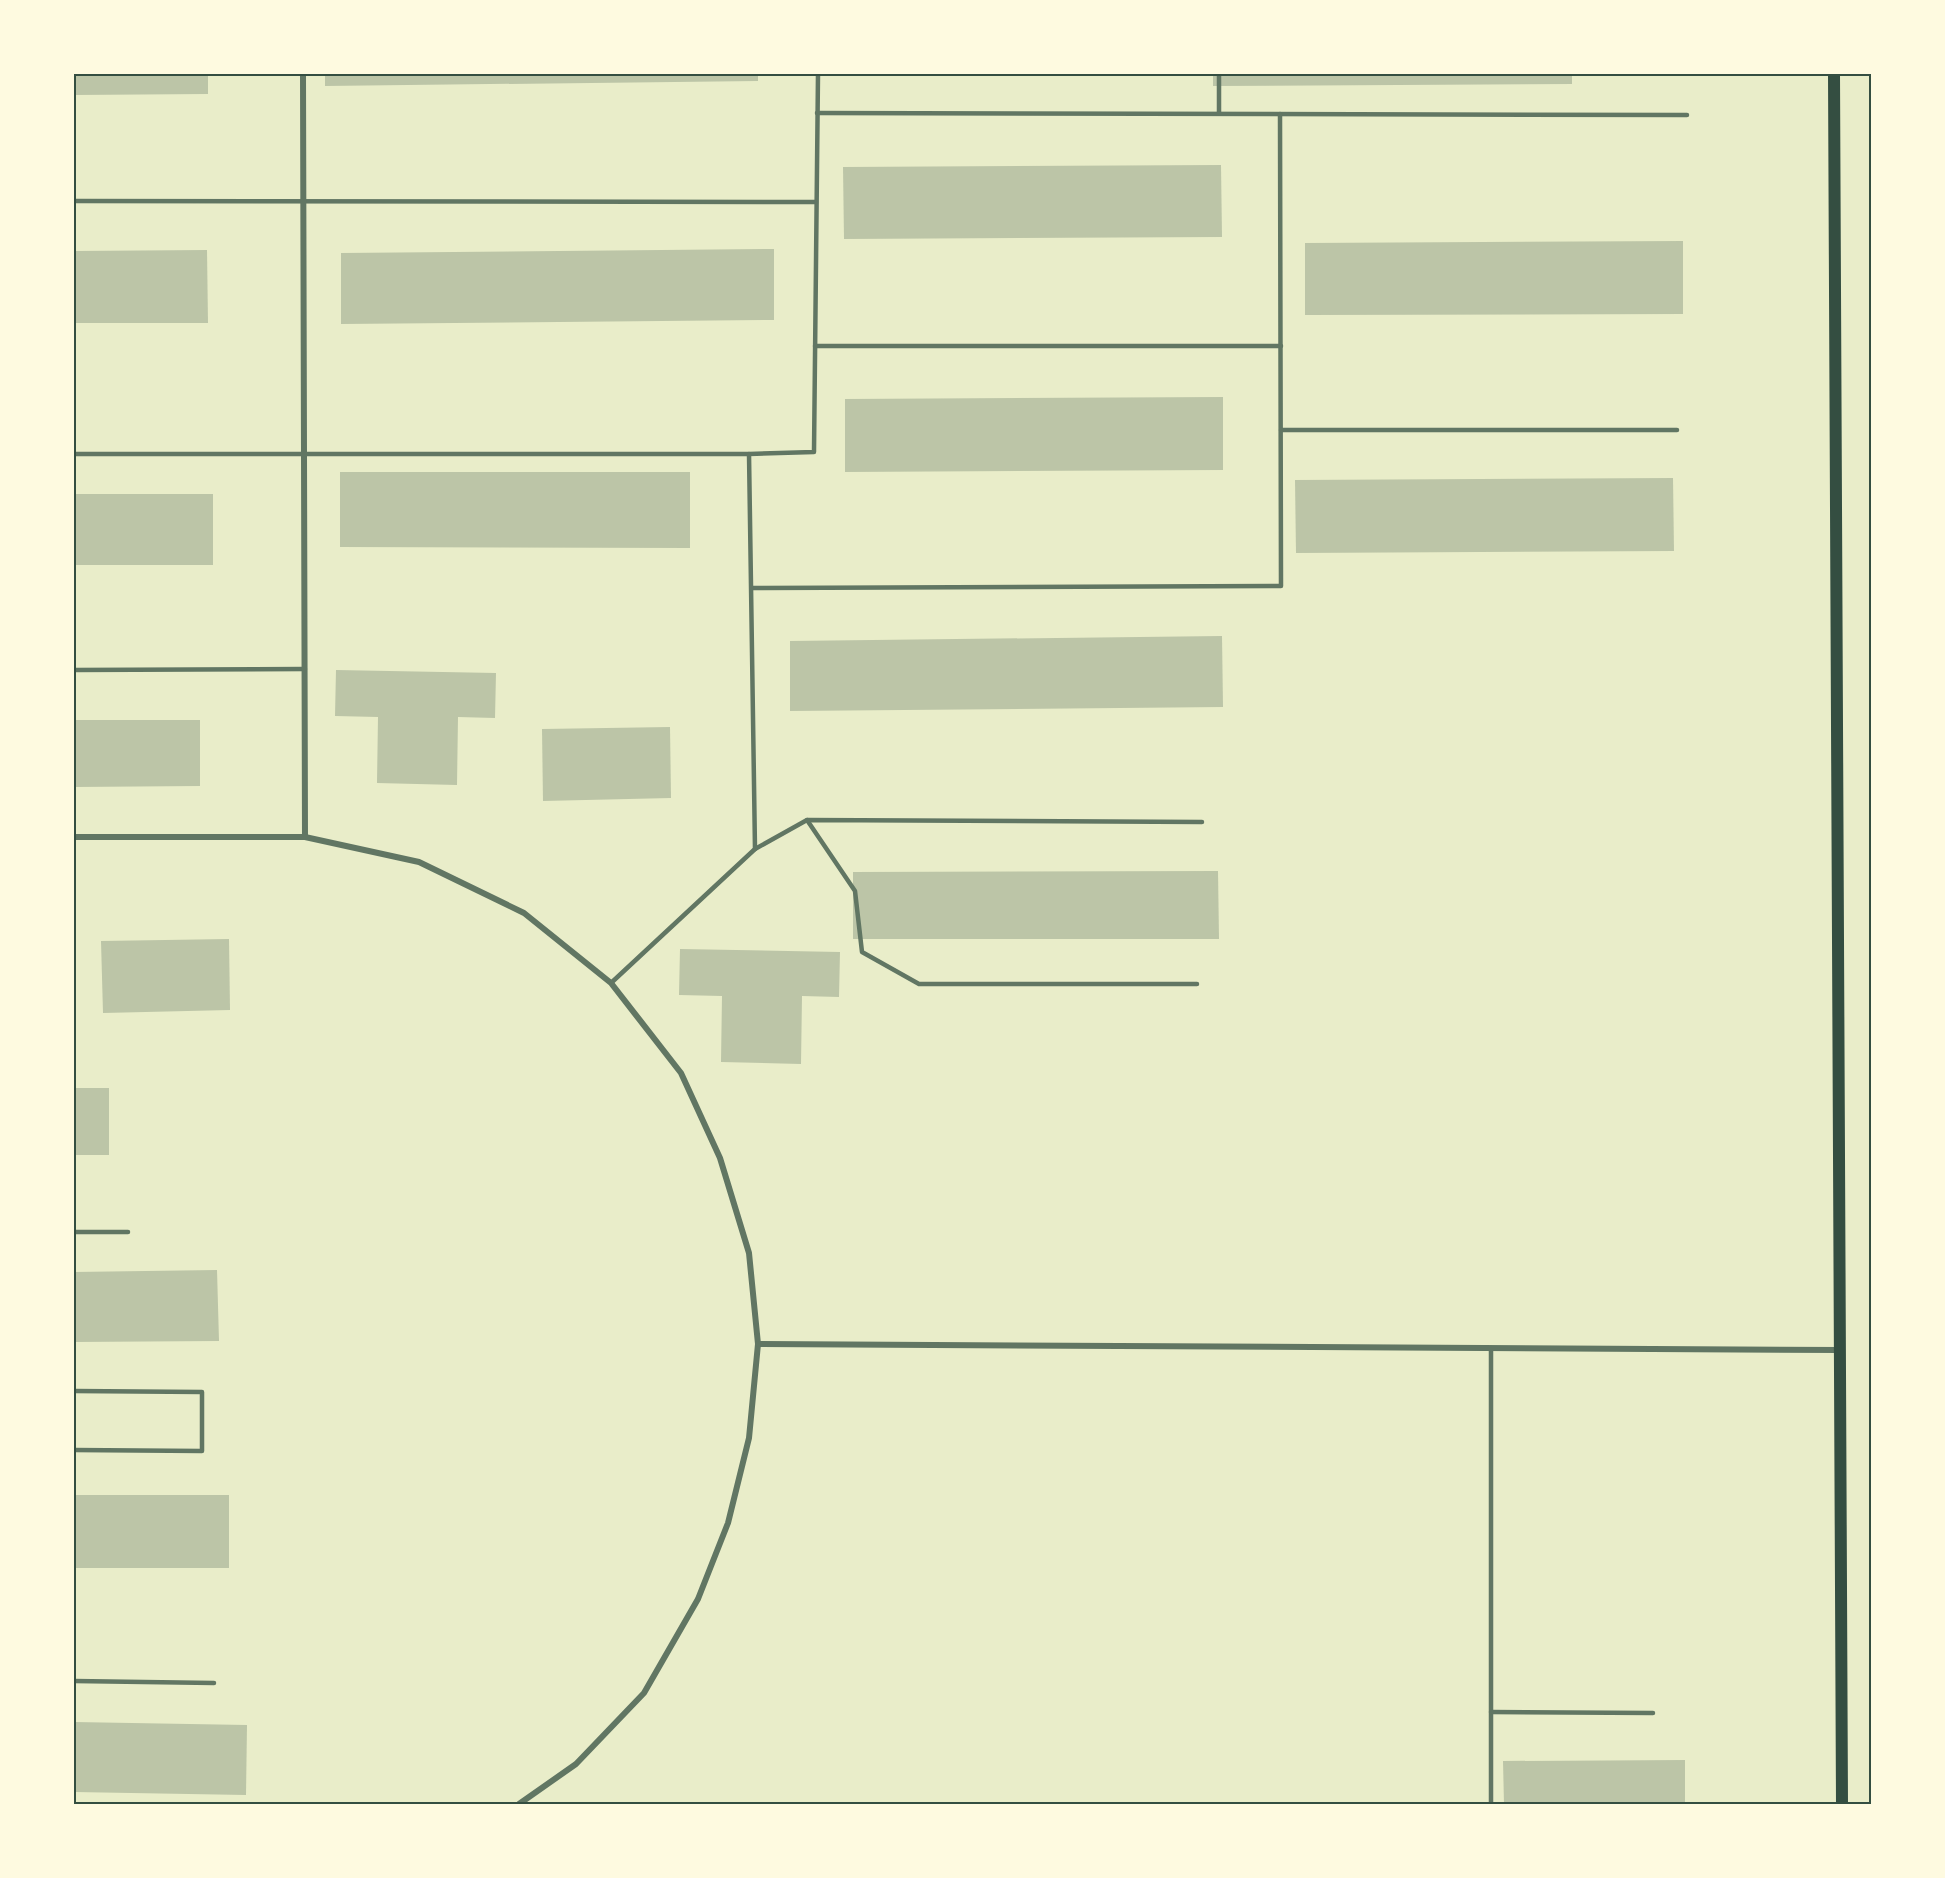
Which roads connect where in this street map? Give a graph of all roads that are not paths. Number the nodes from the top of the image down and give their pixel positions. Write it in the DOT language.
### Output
graph roads {
  1 [pos="303,74"];
  2 [pos="818,74"];
  3 [pos="1219,74"];
  4 [pos="1834,74"];
  5 [pos="817,113"];
  6 [pos="1219,113"];
  7 [pos="1280,114"];
  8 [pos="1687,115"];
  9 [pos="74,201"];
  10 [pos="303,202"];
  11 [pos="816,202"];
  12 [pos="815,346"];
  13 [pos="1281,346"];
  14 [pos="1281,430"];
  15 [pos="1677,430"];
  16 [pos="74,454"];
  17 [pos="304,454"];
  18 [pos="749,454"];
  19 [pos="753,588"];
  20 [pos="304,669"];
  21 [pos="74,670"];
  22 [pos="807,820"];
  23 [pos="1202,822"];
  24 [pos="74,837"];
  25 [pos="305,837"];
  26 [pos="755,849"];
  27 [pos="611,983"];
  28 [pos="1197,984"];
  29 [pos="74,1232"];
  30 [pos="128,1232"];
  31 [pos="758,1344"];
  32 [pos="1491,1348"];
  33 [pos="1840,1350"];
  34 [pos="74,1391"];
  35 [pos="74,1450"];
  36 [pos="74,1681"];
  37 [pos="214,1683"];
  38 [pos="1491,1712"];
  39 [pos="1653,1713"];
  40 [pos="519,1804"];
  41 [pos="1491,1804"];
  42 [pos="1842,1804"];
  1 -- 10 [label="street"];
  2 -- 5 [label="lane"];
  3 -- 6 [label="lane"];
  4 -- 33 [label="main road"];
  5 -- 6 [label="lane"];
  5 -- 11 [label="lane"];
  6 -- 7 [label="lane"];
  7 -- 8 [label="lane"];
  7 -- 13 [label="lane"];
  9 -- 10 [label="lane"];
  10 -- 11 [label="lane"];
  10 -- 17 [label="street"];
  11 -- 12 [label="lane"];
  12 -- 13 [label="lane"];
  12 -- 18 [label="lane"];
  13 -- 14 [label="lane"];
  14 -- 15 [label="lane"];
  14 -- 19 [label="lane"];
  16 -- 17 [label="lane"];
  17 -- 18 [label="lane"];
  17 -- 20 [label="street"];
  18 -- 19 [label="lane"];
  19 -- 26 [label="lane"];
  20 -- 21 [label="lane"];
  20 -- 25 [label="street"];
  22 -- 23 [label="lane"];
  22 -- 26 [label="lane"];
  22 -- 28 [label="lane"];
  24 -- 25 [label="street"];
  25 -- 27 [label="street"];
  26 -- 27 [label="lane"];
  27 -- 31 [label="street"];
  29 -- 30 [label="lane"];
  31 -- 32 [label="street"];
  31 -- 40 [label="street"];
  32 -- 33 [label="street"];
  32 -- 38 [label="lane"];
  33 -- 42 [label="main road"];
  34 -- 35 [label="lane"];
  36 -- 37 [label="lane"];
  38 -- 39 [label="lane"];
  38 -- 41 [label="lane"];
}
